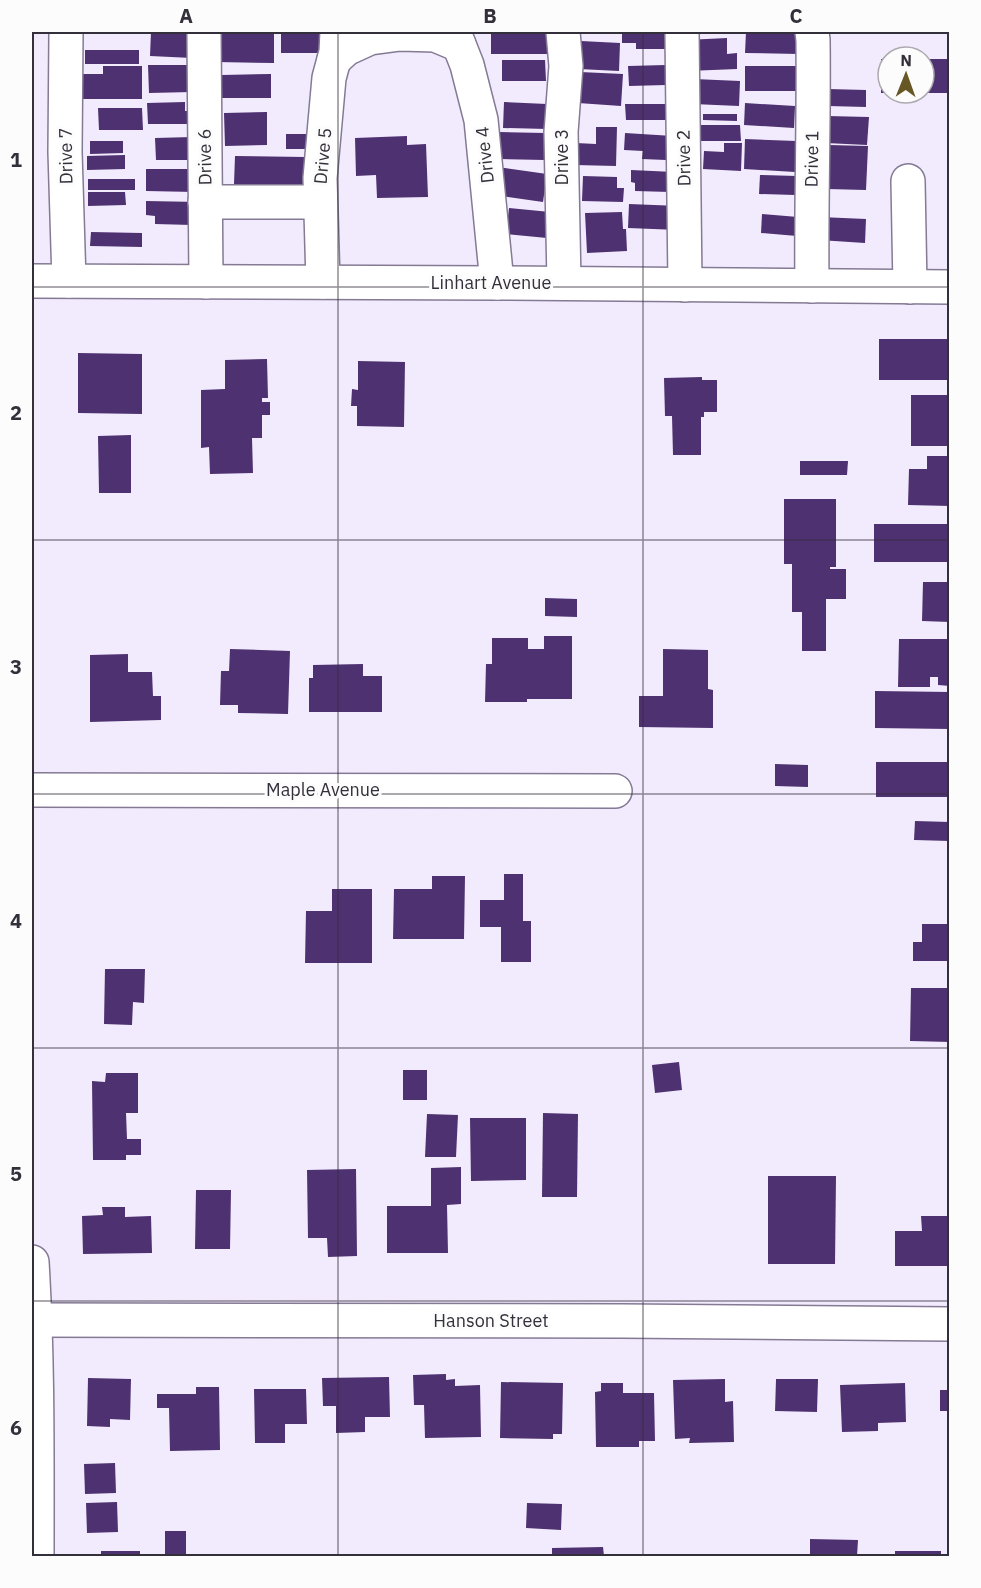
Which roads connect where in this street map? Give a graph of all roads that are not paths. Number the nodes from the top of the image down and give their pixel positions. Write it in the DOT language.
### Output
graph roads {
  1 [pos="66,32"];
  2 [pos="204,32"];
  3 [pos="563,32"];
  4 [pos="682,32"];
  5 [pos="812,32"];
  6 [pos="457,38"];
  7 [pos="336,46"];
  8 [pos="908,181"];
  9 [pos="320,201"];
  10 [pos="205,202"];
  11 [pos="32,281"];
  12 [pos="69,281"];
  13 [pos="206,282"];
  14 [pos="323,282"];
  15 [pos="497,283"];
  16 [pos="564,284"];
  17 [pos="685,285"];
  18 [pos="812,286"];
  19 [pos="910,287"];
  20 [pos="950,287"];
  21 [pos="32,790"];
  22 [pos="615,791"];
  23 [pos="32,1262"];
  24 [pos="33,1320"];
  25 [pos="950,1324"];
  26 [pos="37,1557"];
  1 -- 12 [label="street, Drive 7"];
  2 -- 10 [label="street, Drive 6"];
  3 -- 16 [label="street, Drive 3"];
  4 -- 17 [label="street, Drive 2"];
  5 -- 18 [label="street, Drive 1"];
  6 -- 7 [label="street"];
  6 -- 15 [label="street, Drive 4"];
  7 -- 9 [label="street, Drive 5"];
  8 -- 19 [label="street"];
  9 -- 10 [label="street"];
  9 -- 14 [label="street, Drive 5"];
  10 -- 13 [label="street, Drive 6"];
  11 -- 12 [label="street, Linhart Avenue"];
  12 -- 13 [label="street, Linhart Avenue"];
  13 -- 14 [label="street, Linhart Avenue"];
  14 -- 15 [label="street, Linhart Avenue"];
  15 -- 16 [label="street, Linhart Avenue"];
  16 -- 17 [label="street, Linhart Avenue"];
  17 -- 18 [label="street, Linhart Avenue"];
  18 -- 19 [label="street, Linhart Avenue"];
  19 -- 20 [label="street, Linhart Avenue"];
  21 -- 22 [label="street, Maple Avenue"];
  23 -- 24 [label="street"];
  24 -- 25 [label="street, Hanson Street"];
  24 -- 26 [label="street"];
}
